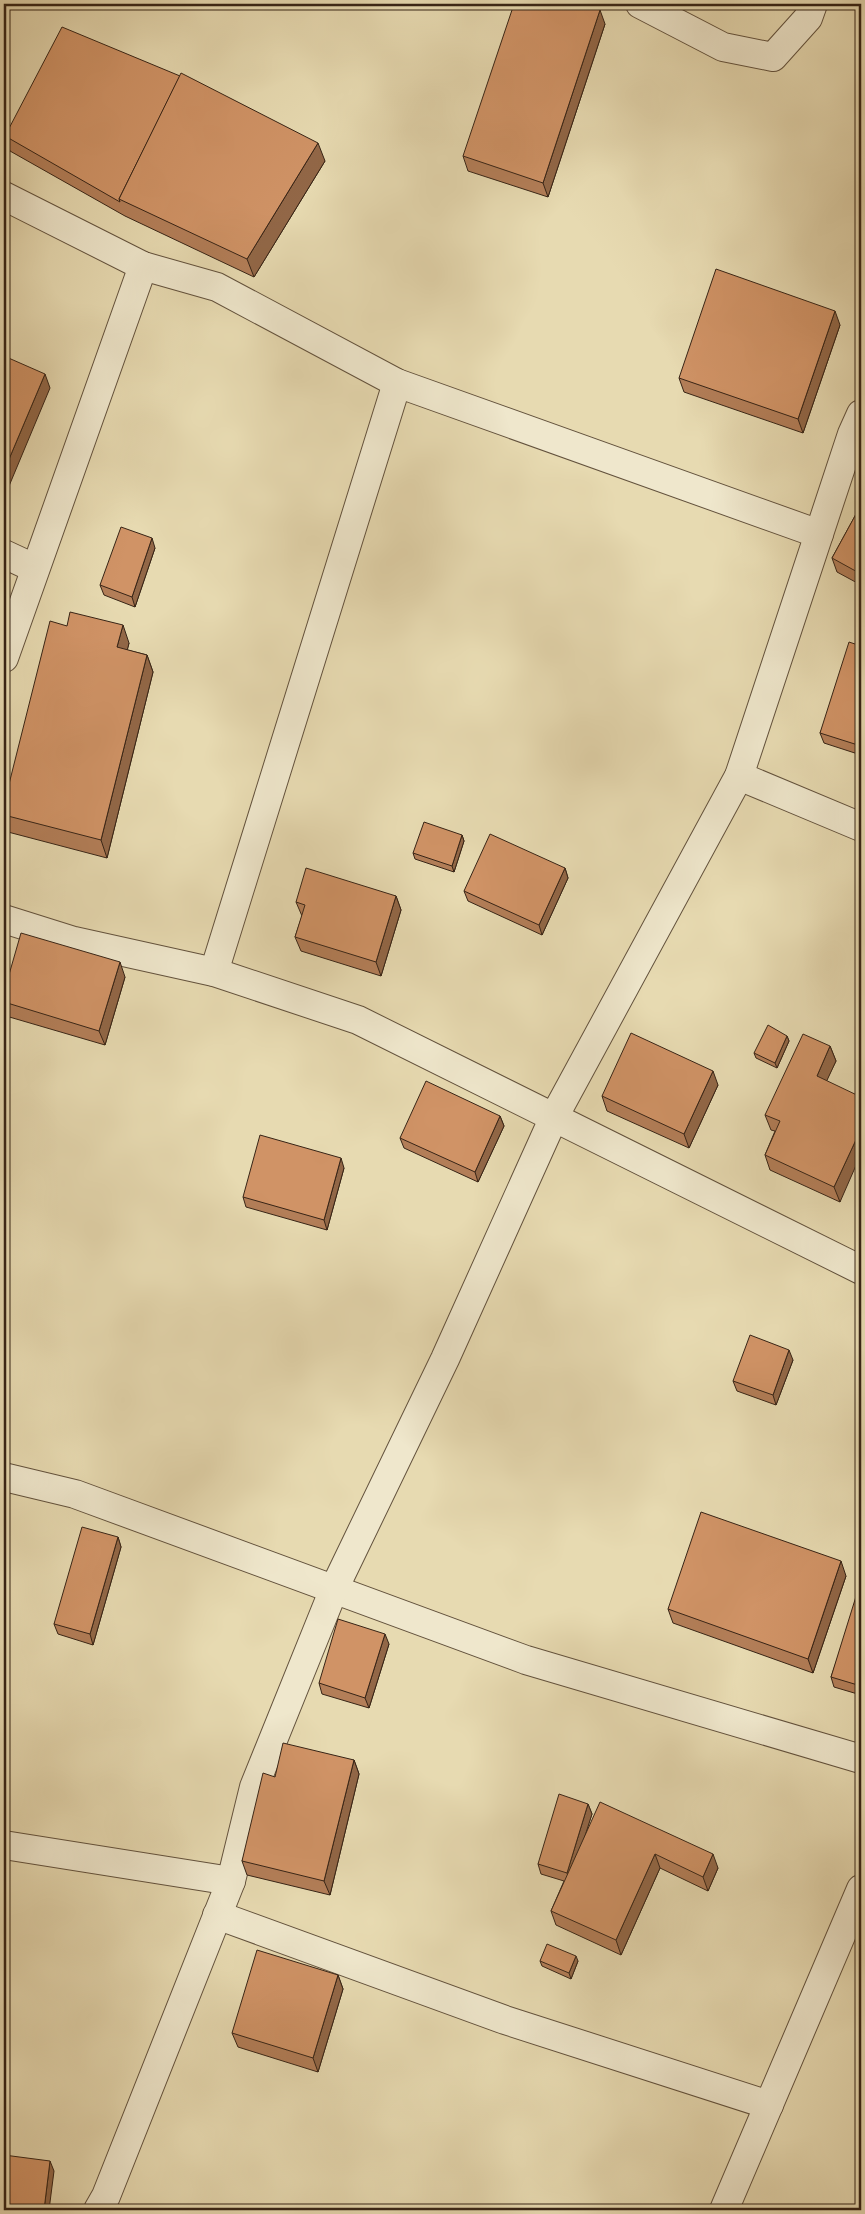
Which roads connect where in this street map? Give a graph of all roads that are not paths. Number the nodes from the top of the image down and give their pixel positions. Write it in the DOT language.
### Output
graph roads {
  1 [pos="640,4"];
  2 [pos="813,4"];
  3 [pos="4,196"];
  4 [pos="143,266"];
  5 [pos="398,383"];
  6 [pos="858,429"];
  7 [pos="819,534"];
  8 [pos="4,554"];
  9 [pos="34,568"];
  10 [pos="4,658"];
  11 [pos="739,776"];
  12 [pos="861,827"];
  13 [pos="4,919"];
  14 [pos="214,972"];
  15 [pos="554,1117"];
  16 [pos="861,1270"];
  17 [pos="4,1477"];
  18 [pos="334,1590"];
  19 [pos="861,1759"];
  20 [pos="4,1845"];
  21 [pos="231,1881"];
  22 [pos="861,1889"];
  23 [pos="218,1915"];
  24 [pos="769,2105"];
  25 [pos="98,2210"];
  26 [pos="724,2210"];
  1 -- 2 [label="street"];
  3 -- 4 [label="street"];
  4 -- 5 [label="street"];
  4 -- 9 [label="street"];
  5 -- 7 [label="street"];
  5 -- 14 [label="street"];
  6 -- 7 [label="street"];
  7 -- 11 [label="street"];
  8 -- 9 [label="street"];
  9 -- 10 [label="street"];
  11 -- 12 [label="street"];
  11 -- 15 [label="street"];
  13 -- 14 [label="street"];
  14 -- 15 [label="street"];
  15 -- 16 [label="street"];
  15 -- 18 [label="street"];
  17 -- 18 [label="street"];
  18 -- 19 [label="street"];
  18 -- 21 [label="street"];
  20 -- 21 [label="street"];
  21 -- 23 [label="street"];
  22 -- 24 [label="street"];
  23 -- 24 [label="street"];
  23 -- 25 [label="street"];
  24 -- 26 [label="street"];
}
